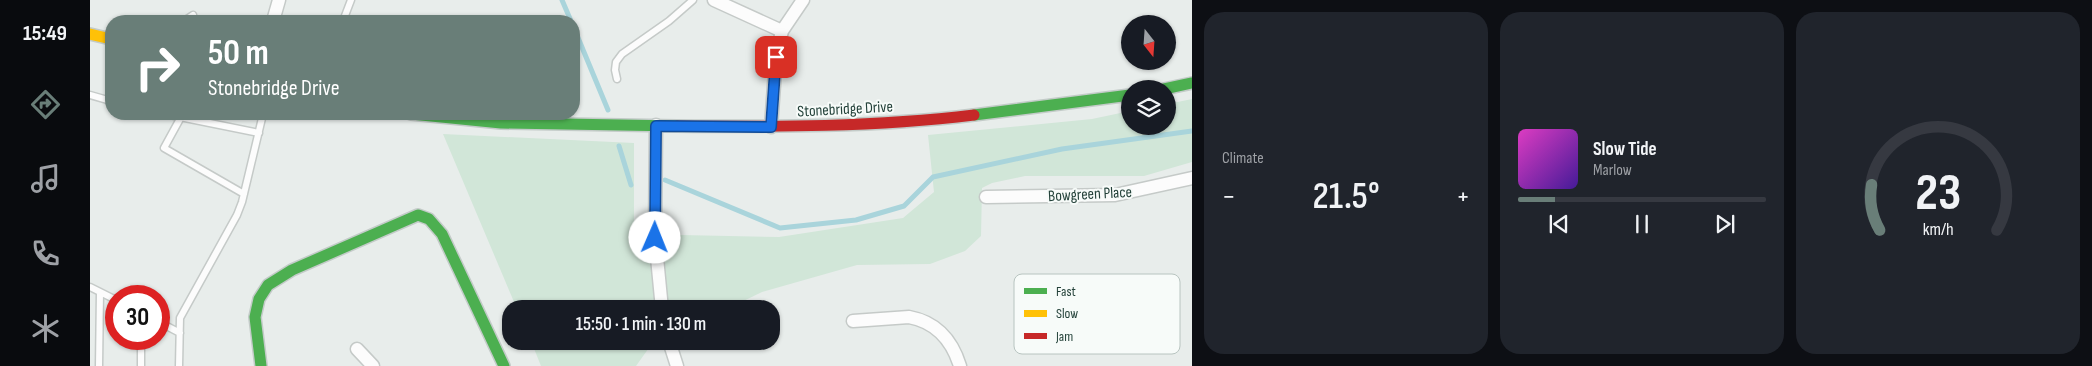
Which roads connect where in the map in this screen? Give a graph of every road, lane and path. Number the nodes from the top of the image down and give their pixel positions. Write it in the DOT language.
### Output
graph roads {
  1 [pos="279,0"];
  2 [pos="351,0"];
  3 [pos="693,0"];
  4 [pos="714,0"];
  5 [pos="803,0"];
  6 [pos="275,15"];
  7 [pos="345,15"];
  8 [pos="782,31"];
  9 [pos="90,34"];
  10 [pos="105,38"];
  11 [pos="617,79"];
  12 [pos="1192,83"];
  13 [pos="1176,86"];
  14 [pos="90,95"];
  15 [pos="1121,96"];
  16 [pos="105,99"];
  17 [pos="179,120"];
  18 [pos="196,120"];
  19 [pos="262,120"];
  20 [pos="485,120"];
  21 [pos="656,126"];
  22 [pos="771,127"];
  23 [pos="259,133"];
  24 [pos="1192,178"];
  25 [pos="244,194"];
  26 [pos="986,197"];
  27 [pos="90,287"];
  28 [pos="100,292"];
  29 [pos="105,294"];
  30 [pos="661,300"];
  31 [pos="853,321"];
  32 [pos="170,328"];
  33 [pos="180,333"];
  34 [pos="357,349"];
  35 [pos="142,350"];
  36 [pos="672,350"];
  37 [pos="99,366"];
  38 [pos="141,366"];
  39 [pos="179,366"];
  40 [pos="261,366"];
  41 [pos="373,366"];
  42 [pos="504,366"];
  43 [pos="677,366"];
  44 [pos="960,366"];
  1 -- 6 [label="street"];
  2 -- 7 [label="lane"];
  3 -- 11 [label="lane"];
  4 -- 8 [label="street"];
  5 -- 8 [label="street"];
  8 -- 22 [label="street"];
  9 -- 10 [label="street"];
  12 -- 13 [label="street"];
  14 -- 16 [label="lane"];
  15 -- 22 [label="street, Stonebridge Drive"];
  17 -- 25 [label="lane"];
  18 -- 23 [label="lane"];
  19 -- 23 [label="lane"];
  20 -- 21 [label="street, Stonebridge Drive"];
  21 -- 22 [label="street, Stonebridge Drive"];
  21 -- 30 [label="street"];
  23 -- 25 [label="lane"];
  24 -- 26 [label="street, Bowgreen Place"];
  25 -- 33 [label="lane"];
  27 -- 28 [label="lane"];
  28 -- 29 [label="lane"];
  28 -- 37 [label="lane"];
  31 -- 44 [label="street"];
  32 -- 33 [label="lane"];
  33 -- 39 [label="lane"];
  34 -- 41 [label="street"];
  35 -- 38 [label="lane"];
  36 -- 43 [label="street"];
  40 -- 42 [label="street"];
}
